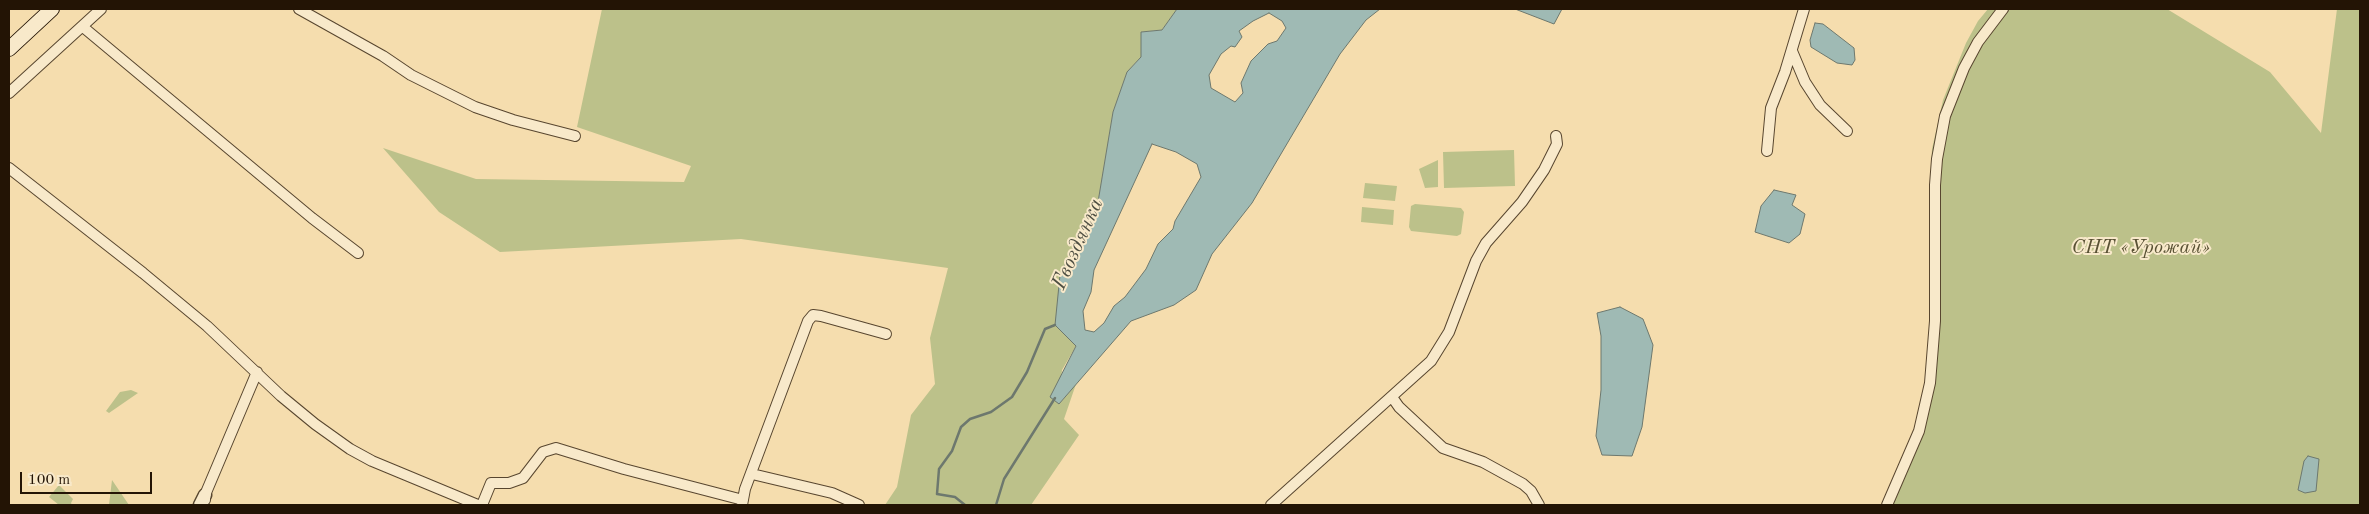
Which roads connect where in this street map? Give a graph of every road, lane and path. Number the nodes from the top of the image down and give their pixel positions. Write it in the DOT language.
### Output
graph roads {
  1 [pos="52,9"];
  2 [pos="101,9"];
  3 [pos="298,9"];
  4 [pos="1804,9"];
  5 [pos="2003,9"];
  6 [pos="83,27"];
  7 [pos="9,49"];
  8 [pos="1792,51"];
  9 [pos="9,93"];
  10 [pos="1847,131"];
  11 [pos="575,136"];
  12 [pos="1556,136"];
  13 [pos="1767,151"];
  14 [pos="9,168"];
  15 [pos="358,253"];
  16 [pos="886,334"];
  17 [pos="257,372"];
  18 [pos="1392,397"];
  19 [pos="752,474"];
  20 [pos="204,502"];
  21 [pos="743,503"];
  22 [pos="478,505"];
  23 [pos="482,505"];
  24 [pos="859,505"];
  25 [pos="1271,505"];
  26 [pos="1539,505"];
  27 [pos="1888,505"];
  1 -- 7 [label="main road"];
  2 -- 6 [label="street"];
  3 -- 11 [label="street"];
  4 -- 8 [label="street"];
  5 -- 27 [label="street"];
  6 -- 9 [label="street"];
  6 -- 15 [label="street"];
  8 -- 10 [label="street"];
  8 -- 13 [label="street"];
  12 -- 18 [label="street"];
  14 -- 17 [label="street"];
  16 -- 19 [label="street"];
  17 -- 20 [label="street"];
  17 -- 22 [label="street"];
  18 -- 25 [label="street"];
  18 -- 26 [label="street"];
  19 -- 21 [label="street"];
  19 -- 24 [label="street"];
  21 -- 23 [label="street"];
}
